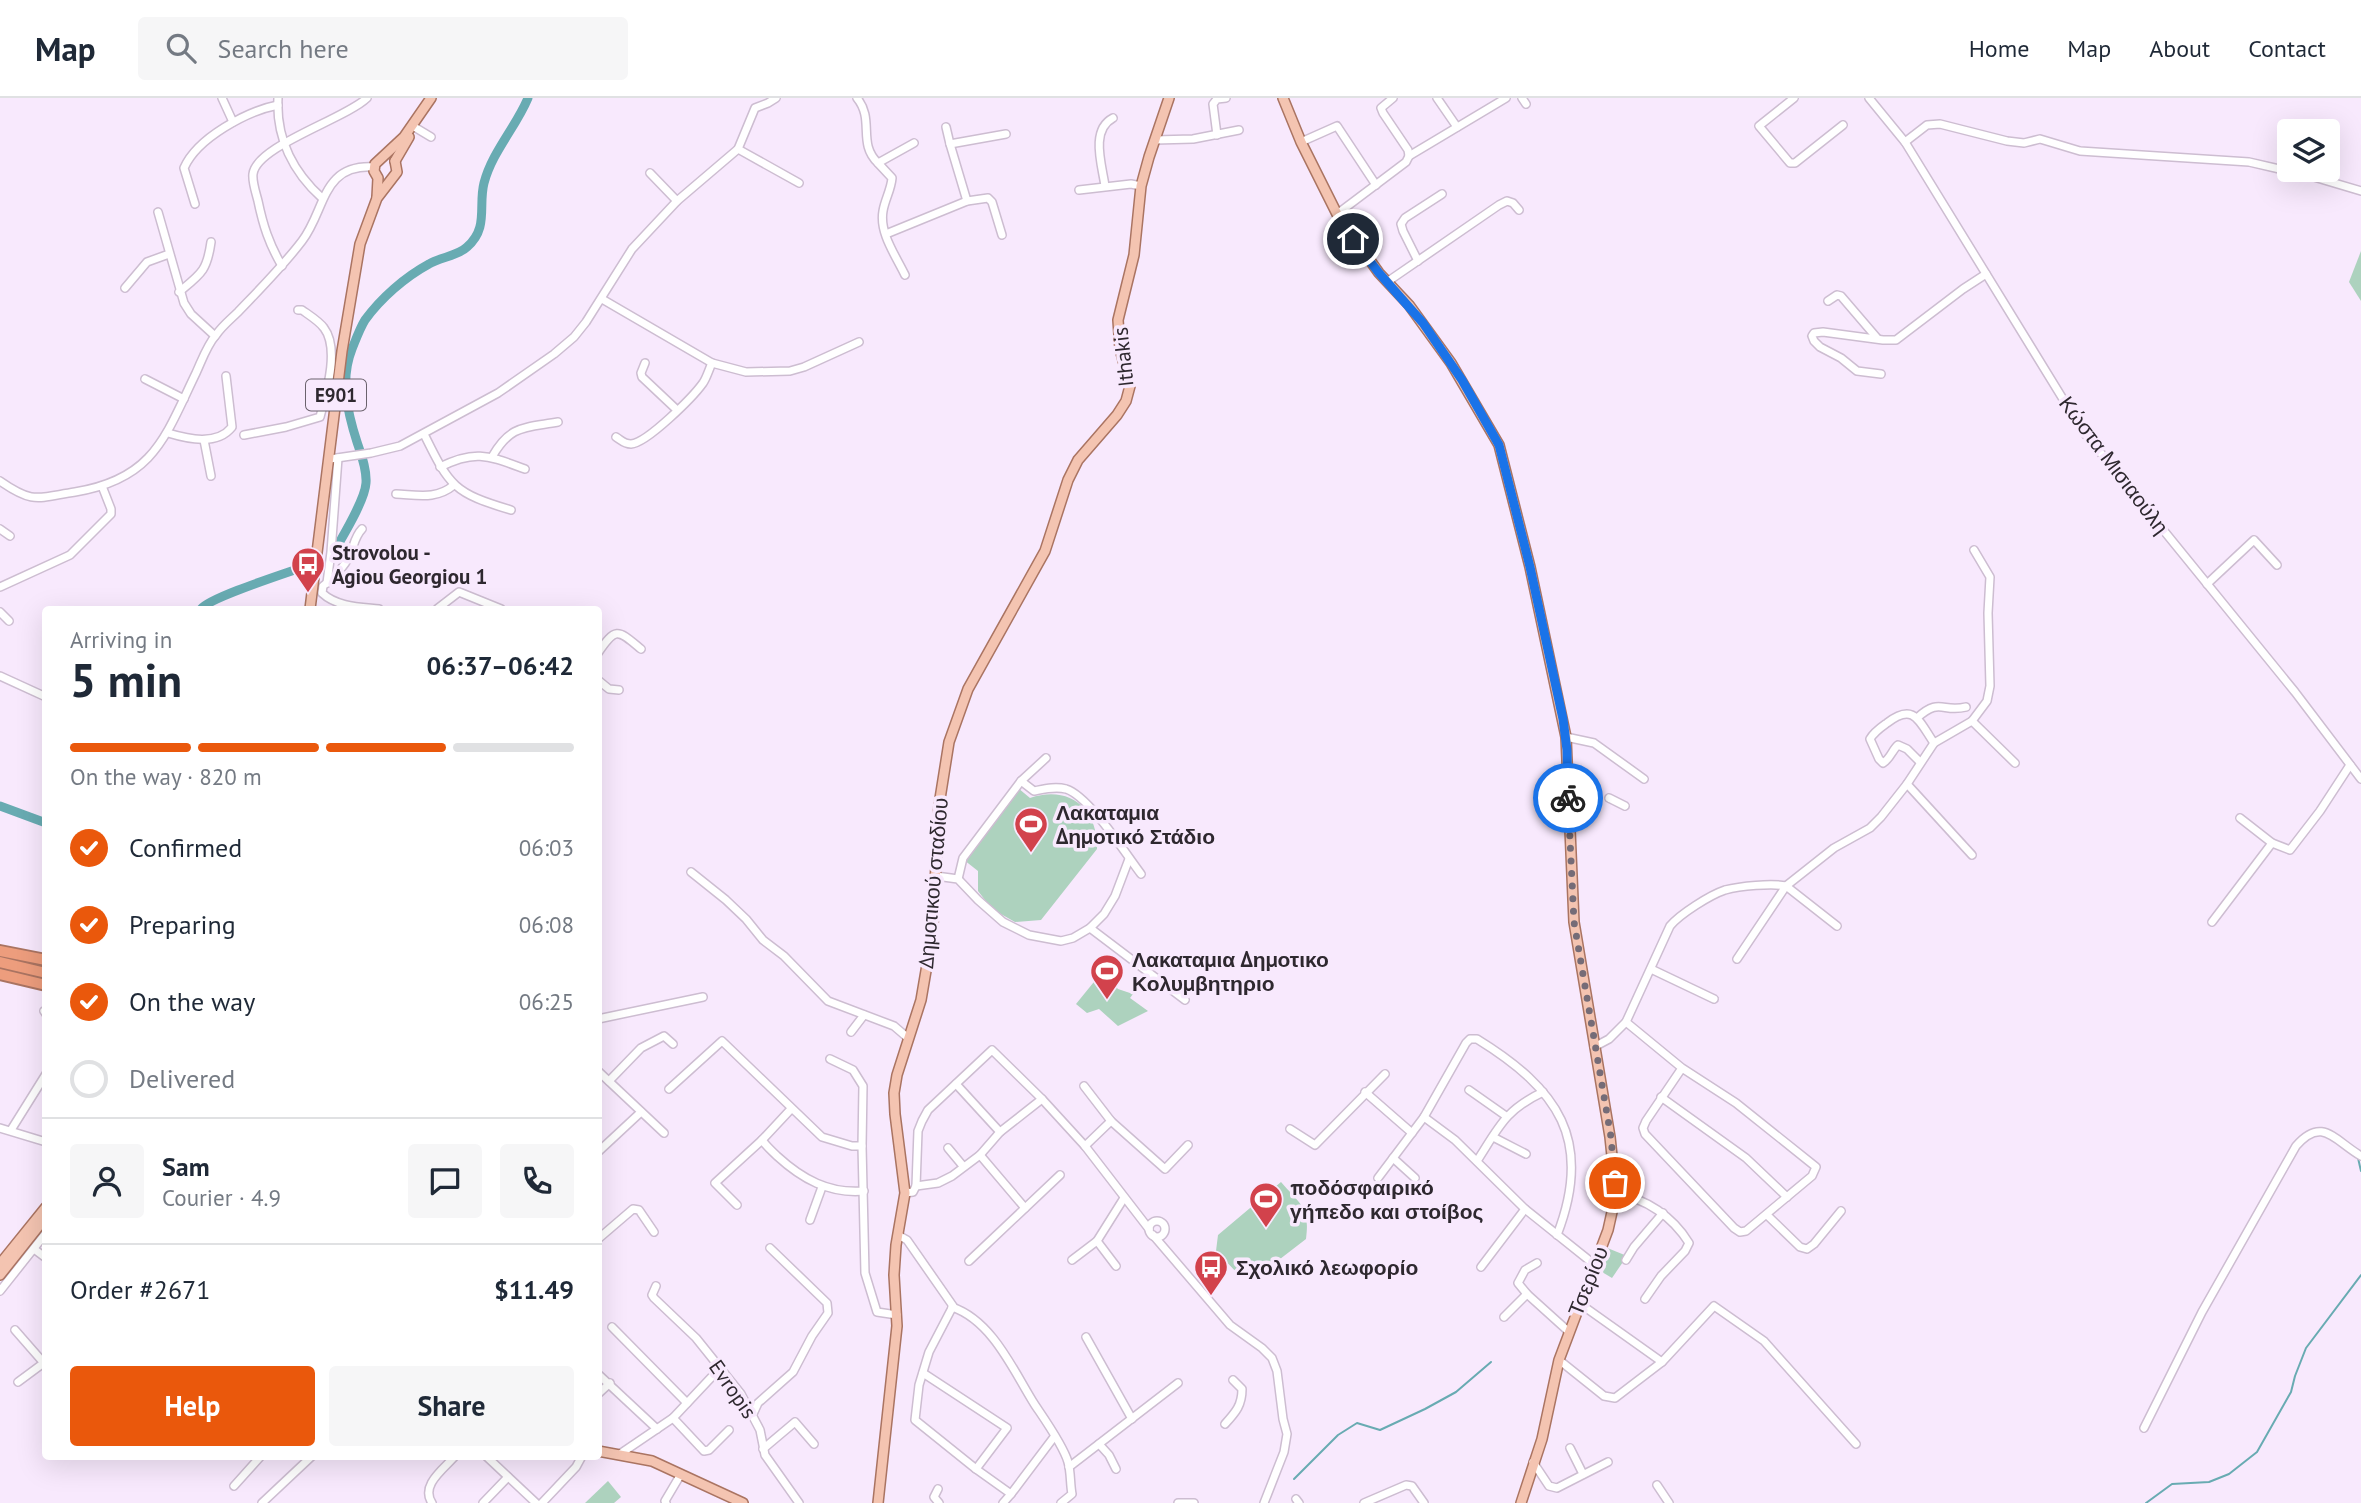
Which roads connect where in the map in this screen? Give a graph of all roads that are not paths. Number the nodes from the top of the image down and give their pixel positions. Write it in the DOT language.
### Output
graph roads {
  1 [pos="222,98"];
  2 [pos="367,98"];
  3 [pos="433,98"];
  4 [pos="776,98"];
  5 [pos="857,98"];
  6 [pos="1169,98"];
  7 [pos="1226,98"];
  8 [pos="1283,98"];
  9 [pos="1393,98"];
  10 [pos="1437,98"];
  11 [pos="1506,98"];
  12 [pos="1794,98"];
  13 [pos="1869,98"];
  14 [pos="278,101"];
  15 [pos="1113,118"];
  16 [pos="233,122"];
  17 [pos="1843,125"];
  18 [pos="946,127"];
  19 [pos="1457,127"];
  20 [pos="416,128"];
  21 [pos="1239,130"];
  22 [pos="1006,134"];
  23 [pos="1217,135"];
  24 [pos="431,136"];
  25 [pos="1155,140"];
  26 [pos="284,142"];
  27 [pos="1301,142"];
  28 [pos="1905,142"];
  29 [pos="914,143"];
  30 [pos="950,144"];
  31 [pos="738,149"];
  32 [pos="1409,156"];
  33 [pos="384,157"];
  34 [pos="395,161"];
  35 [pos="878,163"];
  36 [pos="374,167"];
  37 [pos="650,173"];
  38 [pos="378,178"];
  39 [pos="389,180"];
  40 [pos="799,183"];
  41 [pos="1376,185"];
  42 [pos="1105,186"];
  43 [pos="1141,186"];
  44 [pos="1080,190"];
  45 [pos="2361,191"];
  46 [pos="1442,194"];
  47 [pos="322,198"];
  48 [pos="377,198"];
  49 [pos="677,201"];
  50 [pos="967,201"];
  51 [pos="195,204"];
  52 [pos="1519,210"];
  53 [pos="158,212"];
  54 [pos="1337,214"];
  55 [pos="886,233"];
  56 [pos="1002,235"];
  57 [pos="211,242"];
  58 [pos="169,254"];
  59 [pos="1418,261"];
  60 [pos="282,266"];
  61 [pos="1986,274"];
  62 [pos="905,275"];
  63 [pos="1387,282"];
  64 [pos="125,288"];
  65 [pos="179,292"];
  66 [pos="602,299"];
  67 [pos="1828,301"];
  68 [pos="298,310"];
  69 [pos="215,336"];
  70 [pos="1878,339"];
  71 [pos="859,342"];
  72 [pos="645,363"];
  73 [pos="712,363"];
  74 [pos="334,374"];
  75 [pos="1881,374"];
  76 [pos="226,376"];
  77 [pos="145,379"];
  78 [pos="184,399"];
  79 [pos="677,410"];
  80 [pos="558,422"];
  81 [pos="168,433"];
  82 [pos="425,434"];
  83 [pos="244,435"];
  84 [pos="616,437"];
  85 [pos="204,440"];
  86 [pos="492,457"];
  87 [pos="334,459"];
  88 [pos="440,467"];
  89 [pos="525,469"];
  90 [pos="211,475"];
  91 [pos="0,481"];
  92 [pos="454,485"];
  93 [pos="102,486"];
  94 [pos="396,494"];
  95 [pos="511,510"];
  96 [pos="362,528"];
  97 [pos="0,529"];
  98 [pos="10,536"];
  99 [pos="1974,550"];
  100 [pos="2277,565"];
  101 [pos="326,584"];
  102 [pos="2207,584"];
  103 [pos="0,587"];
  104 [pos="1021,592"];
  105 [pos="316,593"];
  106 [pos="312,606"];
  107 [pos="351,606"];
  108 [pos="441,606"];
  109 [pos="494,606"];
  110 [pos="0,612"];
  111 [pos="9,621"];
  112 [pos="602,647"];
  113 [pos="641,649"];
  114 [pos="0,676"];
  115 [pos="602,683"];
  116 [pos="620,690"];
  117 [pos="42,695"];
  118 [pos="1966,707"];
  119 [pos="1917,718"];
  120 [pos="1972,721"];
  121 [pos="1566,737"];
  122 [pos="1934,743"];
  123 [pos="1046,758"];
  124 [pos="1920,762"];
  125 [pos="2015,763"];
  126 [pos="2350,765"];
  127 [pos="1644,779"];
  128 [pos="2361,779"];
  129 [pos="1021,781"];
  130 [pos="1908,784"];
  131 [pos="1609,798"];
  132 [pos="1625,806"];
  133 [pos="2240,818"];
  134 [pos="2272,843"];
  135 [pos="1972,855"];
  136 [pos="1129,859"];
  137 [pos="691,872"];
  138 [pos="1141,874"];
  139 [pos="936,876"];
  140 [pos="958,879"];
  141 [pos="1786,886"];
  142 [pos="2212,922"];
  143 [pos="1837,926"];
  144 [pos="1090,928"];
  145 [pos="0,951"];
  146 [pos="42,959"];
  147 [pos="1737,959"];
  148 [pos="0,962"];
  149 [pos="1651,969"];
  150 [pos="42,972"];
  151 [pos="0,974"];
  152 [pos="42,984"];
  153 [pos="703,997"];
  154 [pos="1714,999"];
  155 [pos="1185,1000"];
  156 [pos="864,1015"];
  157 [pos="602,1018"];
  158 [pos="1626,1023"];
  159 [pos="851,1032"];
  160 [pos="908,1038"];
  161 [pos="673,1044"];
  162 [pos="1594,1047"];
  163 [pos="830,1059"];
  164 [pos="1682,1068"];
  165 [pos="1385,1074"];
  166 [pos="602,1075"];
  167 [pos="42,1080"];
  168 [pos="608,1081"];
  169 [pos="956,1084"];
  170 [pos="1084,1086"];
  171 [pos="669,1089"];
  172 [pos="1469,1090"];
  173 [pos="1365,1092"];
  174 [pos="1543,1092"];
  175 [pos="1661,1097"];
  176 [pos="1042,1099"];
  177 [pos="791,1109"];
  178 [pos="641,1112"];
  179 [pos="1424,1116"];
  180 [pos="1506,1116"];
  181 [pos="1111,1121"];
  182 [pos="0,1128"];
  183 [pos="1290,1129"];
  184 [pos="11,1130"];
  185 [pos="1000,1132"];
  186 [pos="664,1133"];
  187 [pos="1412,1133"];
  188 [pos="1493,1137"];
  189 [pos="762,1140"];
  190 [pos="42,1142"];
  191 [pos="1188,1145"];
  192 [pos="862,1146"];
  193 [pos="1085,1146"];
  194 [pos="602,1148"];
  195 [pos="948,1148"];
  196 [pos="1526,1154"];
  197 [pos="980,1155"];
  198 [pos="2361,1156"];
  199 [pos="1393,1158"];
  200 [pos="1477,1161"];
  201 [pos="963,1166"];
  202 [pos="1060,1175"];
  203 [pos="1378,1178"];
  204 [pos="1415,1178"];
  205 [pos="822,1186"];
  206 [pos="916,1186"];
  207 [pos="864,1191"];
  208 [pos="905,1193"];
  209 [pos="1616,1194"];
  210 [pos="1787,1197"];
  211 [pos="1124,1198"];
  212 [pos="737,1205"];
  213 [pos="1025,1208"];
  214 [pos="1525,1209"];
  215 [pos="1841,1211"];
  216 [pos="42,1212"];
  217 [pos="1663,1213"];
  218 [pos="1767,1215"];
  219 [pos="810,1220"];
  220 [pos="42,1222"];
  221 [pos="654,1232"];
  222 [pos="898,1235"];
  223 [pos="1557,1235"];
  224 [pos="602,1236"];
  225 [pos="42,1238"];
  226 [pos="1097,1241"];
  227 [pos="770,1248"];
  228 [pos="34,1249"];
  229 [pos="42,1255"];
  230 [pos="1072,1260"];
  231 [pos="1626,1260"];
  232 [pos="969,1261"];
  233 [pos="1537,1263"];
  234 [pos="0,1264"];
  235 [pos="1595,1265"];
  236 [pos="1116,1266"];
  237 [pos="1481,1267"];
  238 [pos="0,1275"];
  239 [pos="656,1286"];
  240 [pos="0,1291"];
  241 [pos="1527,1294"];
  242 [pos="1645,1299"];
  243 [pos="1579,1303"];
  244 [pos="952,1307"];
  245 [pos="897,1315"];
  246 [pos="1504,1317"];
  247 [pos="612,1327"];
  248 [pos="15,1330"];
  249 [pos="1568,1331"];
  250 [pos="1086,1337"];
  251 [pos="42,1360"];
  252 [pos="1559,1360"];
  253 [pos="1662,1362"];
  254 [pos="42,1364"];
  255 [pos="721,1367"];
  256 [pos="923,1373"];
  257 [pos="602,1377"];
  258 [pos="1233,1380"];
  259 [pos="18,1382"];
  260 [pos="1178,1383"];
  261 [pos="610,1384"];
  262 [pos="602,1391"];
  263 [pos="687,1403"];
  264 [pos="753,1413"];
  265 [pos="673,1418"];
  266 [pos="1132,1419"];
  267 [pos="1225,1424"];
  268 [pos="2144,1428"];
  269 [pos="657,1429"];
  270 [pos="729,1430"];
  271 [pos="1054,1437"];
  272 [pos="814,1444"];
  273 [pos="1099,1444"];
  274 [pos="1856,1444"];
  275 [pos="1570,1448"];
  276 [pos="763,1449"];
  277 [pos="602,1452"];
  278 [pos="620,1454"];
  279 [pos="257,1460"];
  280 [pos="308,1460"];
  281 [pos="452,1460"];
  282 [pos="490,1460"];
  283 [pos="580,1460"];
  284 [pos="1533,1462"];
  285 [pos="1608,1462"];
  286 [pos="1069,1467"];
  287 [pos="976,1469"];
  288 [pos="1116,1469"];
  289 [pos="681,1474"];
  290 [pos="1583,1474"];
  291 [pos="508,1477"];
  292 [pos="881,1478"];
  293 [pos="1657,1485"];
  294 [pos="234,1486"];
  295 [pos="938,1489"];
  296 [pos="1011,1494"];
  297 [pos="262,1503"];
  298 [pos="432,1503"];
  299 [pos="482,1503"];
  300 [pos="536,1503"];
  301 [pos="542,1503"];
  302 [pos="666,1503"];
  303 [pos="743,1503"];
  304 [pos="799,1503"];
  305 [pos="878,1503"];
  306 [pos="883,1503"];
  307 [pos="939,1503"];
  308 [pos="1003,1503"];
  309 [pos="1061,1503"];
  310 [pos="1178,1503"];
  311 [pos="1194,1503"];
  312 [pos="1264,1503"];
  313 [pos="1364,1503"];
  314 [pos="1424,1503"];
  315 [pos="1521,1503"];
  316 [pos="1669,1503"];
  1 -- 16 [label="street"];
  2 -- 26 [label="street"];
  3 -- 20 [label="main road, E901"];
  3 -- 33 [label="main road, E901"];
  4 -- 31 [label="street"];
  5 -- 35 [label="street"];
  6 -- 25 [label="main road, Ithakis"];
  7 -- 23 [label="street"];
  8 -- 27 [label="main road, Τσερίου"];
  9 -- 32 [label="street"];
  10 -- 19 [label="street"];
  11 -- 19 [label="street"];
  12 -- 17 [label="street"];
  13 -- 28 [label="street, Κώστα Μισιαούλη"];
  14 -- 16 [label="street"];
  14 -- 26 [label="street"];
  15 -- 42 [label="street"];
  16 -- 51 [label="street"];
  18 -- 30 [label="street"];
  19 -- 32 [label="street"];
  20 -- 24 [label="street"];
  20 -- 34 [label="main road, E901"];
  21 -- 23 [label="street"];
  22 -- 30 [label="street"];
  23 -- 25 [label="street"];
  25 -- 43 [label="main road, Ithakis"];
  26 -- 47 [label="street"];
  26 -- 60 [label="street"];
  27 -- 41 [label="street"];
  27 -- 54 [label="main road, Τσερίου"];
  28 -- 45 [label="street"];
  28 -- 61 [label="street, Κώστα Μισιαούλη"];
  29 -- 35 [label="street"];
  30 -- 50 [label="street"];
  31 -- 40 [label="street"];
  31 -- 49 [label="street"];
  32 -- 41 [label="street"];
  33 -- 34 [label="main road"];
  33 -- 36 [label="main road, E901"];
  34 -- 39 [label="main road, E901"];
  35 -- 55 [label="street"];
  36 -- 38 [label="main road, E901"];
  36 -- 47 [label="street"];
  37 -- 49 [label="street"];
  38 -- 39 [label="main road"];
  38 -- 48 [label="main road, E901"];
  39 -- 48 [label="main road, E901"];
  41 -- 54 [label="street"];
  42 -- 43 [label="street"];
  42 -- 44 [label="street"];
  43 -- 104 [label="main road, Ithakis"];
  46 -- 59 [label="street"];
  47 -- 60 [label="street"];
  48 -- 74 [label="main road, E901"];
  49 -- 66 [label="street"];
  50 -- 55 [label="street"];
  50 -- 56 [label="street"];
  52 -- 59 [label="street"];
  53 -- 58 [label="street"];
  54 -- 63 [label="main road, Τσερίου"];
  55 -- 62 [label="street"];
  57 -- 65 [label="street"];
  58 -- 64 [label="street"];
  58 -- 65 [label="street"];
  59 -- 63 [label="street"];
  60 -- 69 [label="street"];
  61 -- 70 [label="street"];
  61 -- 102 [label="street, Κώστα Μισιαούλη"];
  63 -- 121 [label="main road, Τσερίου"];
  65 -- 69 [label="street"];
  66 -- 73 [label="street"];
  66 -- 82 [label="street"];
  67 -- 70 [label="street"];
  68 -- 74 [label="street"];
  69 -- 78 [label="street"];
  70 -- 75 [label="street"];
  71 -- 73 [label="street"];
  72 -- 79 [label="street"];
  73 -- 79 [label="street"];
  74 -- 83 [label="street"];
  74 -- 87 [label="main road, E901"];
  76 -- 85 [label="street"];
  77 -- 78 [label="street"];
  78 -- 81 [label="street"];
  79 -- 84 [label="street"];
  80 -- 86 [label="street"];
  81 -- 85 [label="street"];
  81 -- 93 [label="street"];
  82 -- 87 [label="street"];
  82 -- 88 [label="street"];
  85 -- 90 [label="street"];
  86 -- 88 [label="street"];
  86 -- 89 [label="street"];
  87 -- 101 [label="street"];
  87 -- 105 [label="main road, E901"];
  88 -- 92 [label="street"];
  91 -- 93 [label="street"];
  92 -- 94 [label="street"];
  92 -- 95 [label="street"];
  93 -- 103 [label="street"];
  96 -- 101 [label="street"];
  97 -- 98 [label="street"];
  99 -- 120 [label="street"];
  100 -- 102 [label="street"];
  101 -- 105 [label="street"];
  102 -- 126 [label="street, Κώστα Μισιαούλη"];
  104 -- 139 [label="main road, Δημοτικού σταδίου"];
  105 -- 106 [label="main road, E901"];
  105 -- 107 [label="street"];
  108 -- 109 [label="street"];
  110 -- 111 [label="street"];
  112 -- 113 [label="street"];
  114 -- 117 [label="street"];
  115 -- 116 [label="street"];
  118 -- 119 [label="street"];
  119 -- 122 [label="street"];
  119 -- 124 [label="street"];
  120 -- 122 [label="street"];
  120 -- 125 [label="street"];
  121 -- 127 [label="street"];
  121 -- 162 [label="main road, Τσερίου"];
  122 -- 124 [label="street"];
  123 -- 129 [label="street"];
  124 -- 130 [label="street"];
  126 -- 128 [label="street, Κώστα Μισιαούλη"];
  126 -- 134 [label="street"];
  129 -- 136 [label="street"];
  129 -- 140 [label="street"];
  130 -- 135 [label="street"];
  130 -- 141 [label="street"];
  131 -- 132 [label="street"];
  133 -- 134 [label="street"];
  134 -- 142 [label="street"];
  136 -- 138 [label="street"];
  136 -- 144 [label="street"];
  137 -- 156 [label="street"];
  139 -- 140 [label="street"];
  139 -- 160 [label="main road, Δημοτικού σταδίου"];
  140 -- 144 [label="street"];
  141 -- 143 [label="street"];
  141 -- 147 [label="street"];
  141 -- 149 [label="street"];
  144 -- 155 [label="street"];
  145 -- 146 [label="highway"];
  148 -- 150 [label="highway"];
  149 -- 154 [label="street"];
  149 -- 158 [label="street"];
  151 -- 152 [label="highway"];
  153 -- 157 [label="street"];
  156 -- 159 [label="street"];
  156 -- 160 [label="street"];
  158 -- 162 [label="street"];
  158 -- 164 [label="street"];
  160 -- 208 [label="main road, Δημοτικού σταδίου"];
  161 -- 168 [label="street"];
  162 -- 209 [label="main road, Τσερίου"];
  163 -- 192 [label="street"];
  164 -- 175 [label="street"];
  164 -- 210 [label="street"];
  165 -- 173 [label="street"];
  166 -- 168 [label="street"];
  167 -- 184 [label="street"];
  168 -- 178 [label="street"];
  169 -- 176 [label="street"];
  169 -- 185 [label="street"];
  169 -- 206 [label="street"];
  170 -- 181 [label="street"];
  171 -- 177 [label="street"];
  172 -- 180 [label="street"];
  173 -- 183 [label="street"];
  173 -- 187 [label="street"];
  174 -- 179 [label="street"];
  174 -- 180 [label="street"];
  174 -- 223 [label="street"];
  175 -- 210 [label="street"];
  175 -- 218 [label="street"];
  176 -- 185 [label="street"];
  176 -- 193 [label="street"];
  177 -- 189 [label="street"];
  177 -- 192 [label="street"];
  178 -- 186 [label="street"];
  178 -- 194 [label="street"];
  179 -- 187 [label="street"];
  179 -- 200 [label="street"];
  180 -- 188 [label="street"];
  181 -- 191 [label="street"];
  181 -- 193 [label="street"];
  182 -- 184 [label="street"];
  184 -- 190 [label="street"];
  185 -- 197 [label="street"];
  187 -- 199 [label="street"];
  188 -- 196 [label="street"];
  188 -- 200 [label="street"];
  189 -- 205 [label="street"];
  189 -- 212 [label="street"];
  192 -- 207 [label="street"];
  193 -- 211 [label="street"];
  195 -- 201 [label="street"];
  197 -- 201 [label="street"];
  197 -- 213 [label="street"];
  198 -- 268 [label="street"];
  199 -- 203 [label="street"];
  199 -- 204 [label="street"];
  200 -- 214 [label="street"];
  201 -- 206 [label="street"];
  202 -- 213 [label="street"];
  205 -- 207 [label="street"];
  205 -- 219 [label="street"];
  206 -- 208 [label="street"];
  207 -- 245 [label="street"];
  208 -- 222 [label="main road, Δημοτικού σταδίου"];
  209 -- 217 [label="street"];
  209 -- 235 [label="main road, Τσερίου"];
  210 -- 218 [label="street"];
  211 -- 226 [label="street"];
  211 -- 312 [label="street"];
  213 -- 232 [label="street"];
  214 -- 223 [label="street"];
  214 -- 237 [label="street"];
  215 -- 218 [label="street"];
  216 -- 234 [label="main road"];
  217 -- 231 [label="street"];
  217 -- 242 [label="street"];
  220 -- 238 [label="main road"];
  221 -- 224 [label="street"];
  222 -- 244 [label="street"];
  222 -- 245 [label="main road, Δημοτικού σταδίου"];
  223 -- 235 [label="street"];
  225 -- 228 [label="street"];
  226 -- 230 [label="street"];
  226 -- 236 [label="street"];
  227 -- 264 [label="street"];
  228 -- 229 [label="street"];
  228 -- 240 [label="street"];
  233 -- 241 [label="street"];
  235 -- 243 [label="main road, Τσερίου"];
  239 -- 255 [label="street, Evropis"];
  241 -- 246 [label="street"];
  241 -- 249 [label="street"];
  243 -- 249 [label="main road, Τσερίου"];
  243 -- 253 [label="street"];
  244 -- 256 [label="street"];
  244 -- 271 [label="street"];
  245 -- 292 [label="main road, Δημοτικού σταδίου"];
  247 -- 263 [label="street"];
  248 -- 251 [label="street"];
  249 -- 252 [label="main road, Τσερίου"];
  250 -- 266 [label="street"];
  252 -- 253 [label="street"];
  252 -- 284 [label="main road, Τσερίου"];
  253 -- 274 [label="street"];
  254 -- 259 [label="street"];
  255 -- 263 [label="street"];
  255 -- 264 [label="street, Evropis"];
  256 -- 287 [label="street"];
  256 -- 287 [label="street"];
  257 -- 261 [label="street"];
  258 -- 267 [label="street"];
  260 -- 266 [label="street"];
  261 -- 262 [label="street"];
  261 -- 269 [label="street"];
  263 -- 265 [label="street"];
  264 -- 276 [label="street, Evropis"];
  265 -- 269 [label="street"];
  265 -- 270 [label="street"];
  266 -- 273 [label="street"];
  269 -- 278 [label="street"];
  271 -- 286 [label="street"];
  271 -- 296 [label="street"];
  272 -- 276 [label="street"];
  273 -- 286 [label="street"];
  273 -- 288 [label="street"];
  275 -- 290 [label="street"];
  276 -- 304 [label="street, Evropis"];
  277 -- 278 [label="main road"];
  278 -- 289 [label="main road"];
  279 -- 294 [label="street"];
  280 -- 297 [label="street"];
  281 -- 298 [label="street"];
  282 -- 291 [label="street"];
  283 -- 301 [label="street"];
  284 -- 290 [label="street"];
  284 -- 315 [label="main road, Τσερίου"];
  285 -- 290 [label="street"];
  286 -- 309 [label="street"];
  287 -- 296 [label="street"];
  289 -- 302 [label="street"];
  289 -- 303 [label="main road"];
  291 -- 299 [label="street"];
  291 -- 300 [label="street"];
  292 -- 305 [label="main road"];
  292 -- 306 [label="main road"];
  293 -- 316 [label="street"];
  295 -- 307 [label="street"];
  296 -- 308 [label="street"];
  310 -- 311 [label="street"];
  313 -- 314 [label="street"];
}
